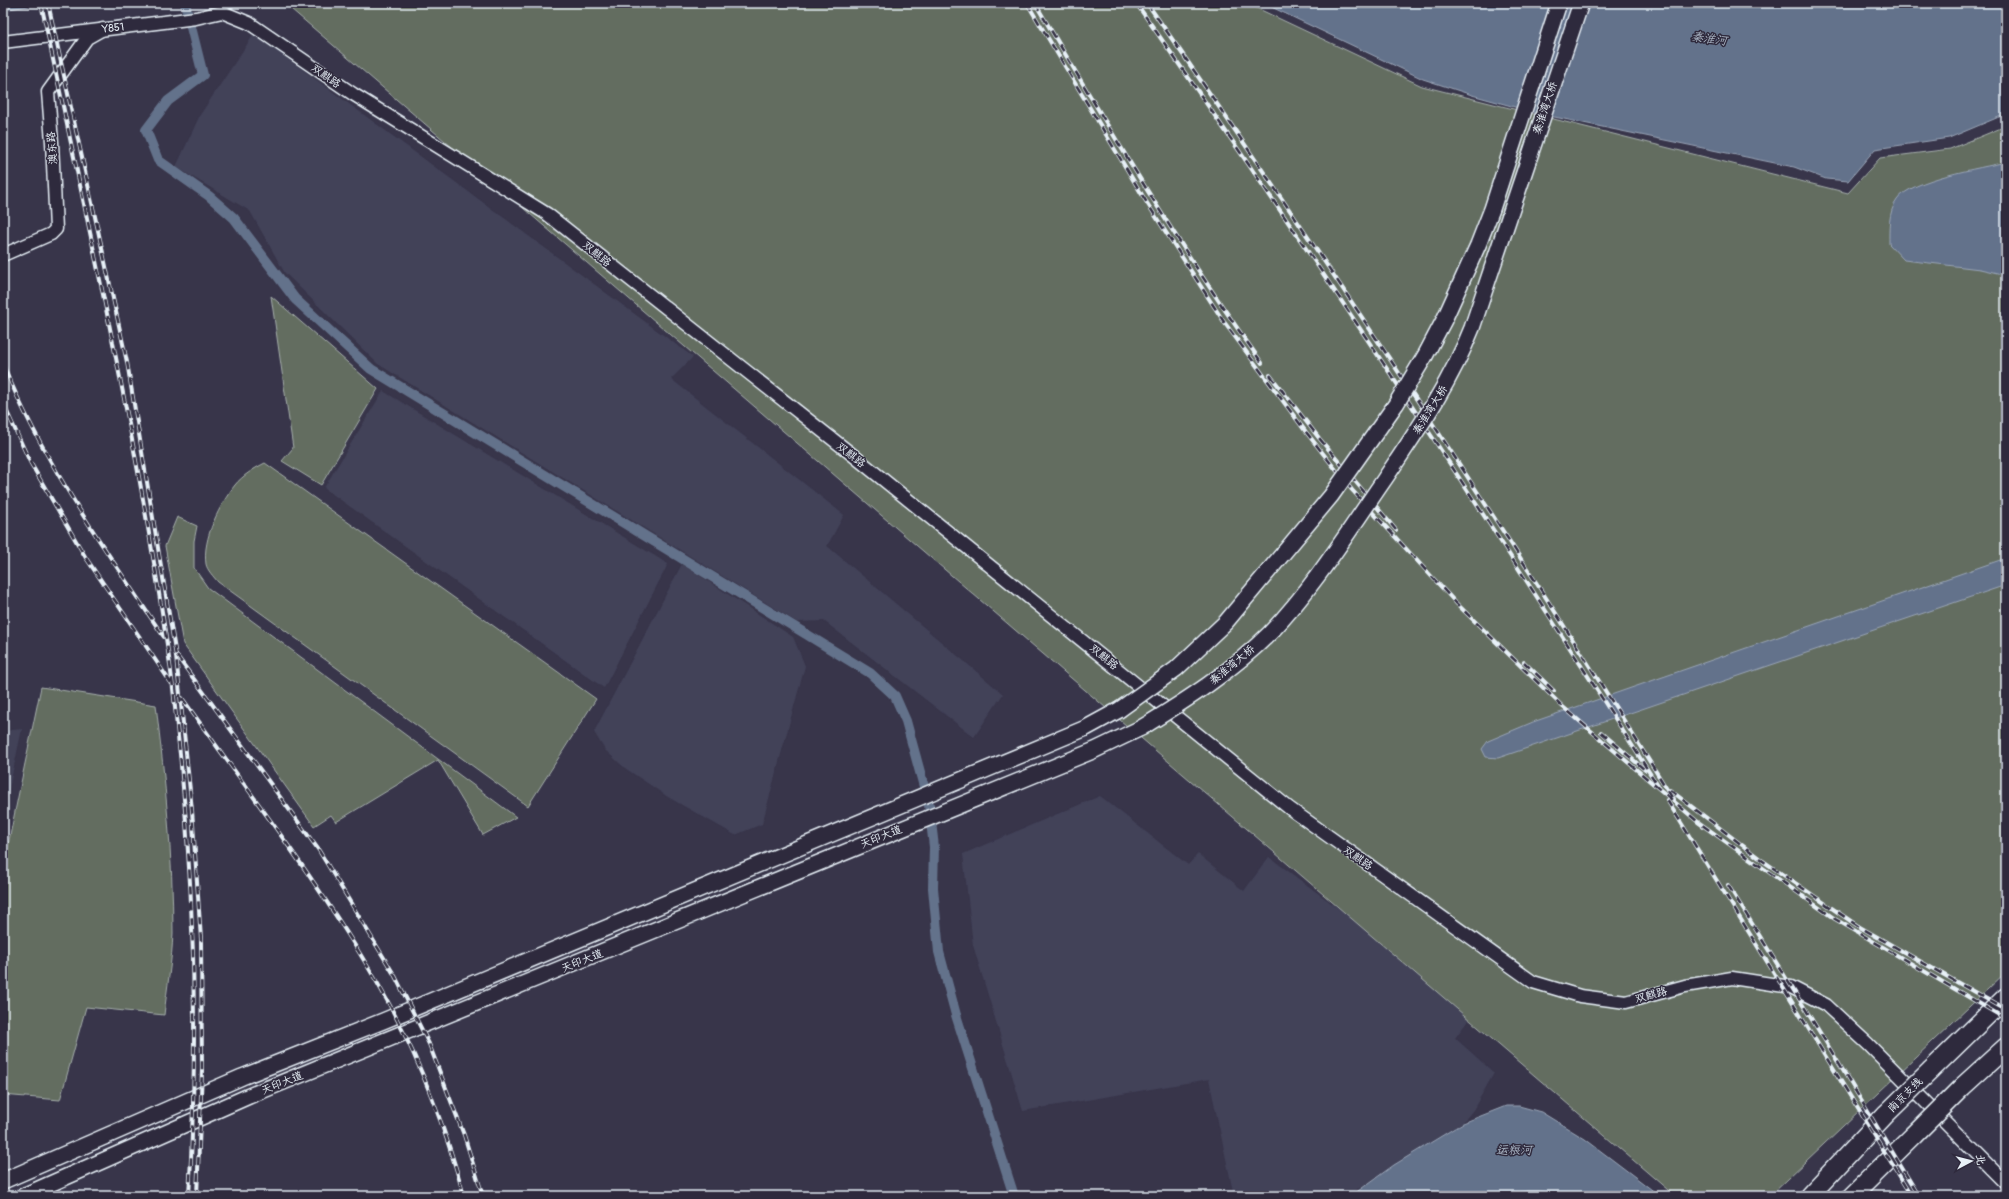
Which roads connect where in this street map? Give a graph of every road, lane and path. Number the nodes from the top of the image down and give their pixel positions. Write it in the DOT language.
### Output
graph roads {
  1 [pos="1559,3"];
  2 [pos="1581,3"];
  3 [pos="221,7"];
  4 [pos="103,29"];
  5 [pos="3,42"];
  6 [pos="3,255"];
  7 [pos="1119,710"];
  8 [pos="1141,728"];
  9 [pos="2006,997"];
  10 [pos="2006,1047"];
  11 [pos="3,1181"];
  12 [pos="2006,1183"];
  13 [pos="23,1196"];
  14 [pos="1809,1196"];
  15 [pos="1852,1196"];
  1 -- 7 [label="main road, 秦淮湾大桥, bridge"];
  2 -- 8 [label="main road, 秦淮湾大桥, bridge"];
  3 -- 4 [label="street, Y851"];
  3 -- 12 [label="street, 双麒路"];
  4 -- 5 [label="street, Y851"];
  4 -- 6 [label="street, 澳东路"];
  7 -- 11 [label="main road, 天印大道"];
  8 -- 13 [label="main road, 天印大道"];
  9 -- 14 [label="highway, 南京支线, bridge"];
  10 -- 15 [label="highway, bridge"];
}
